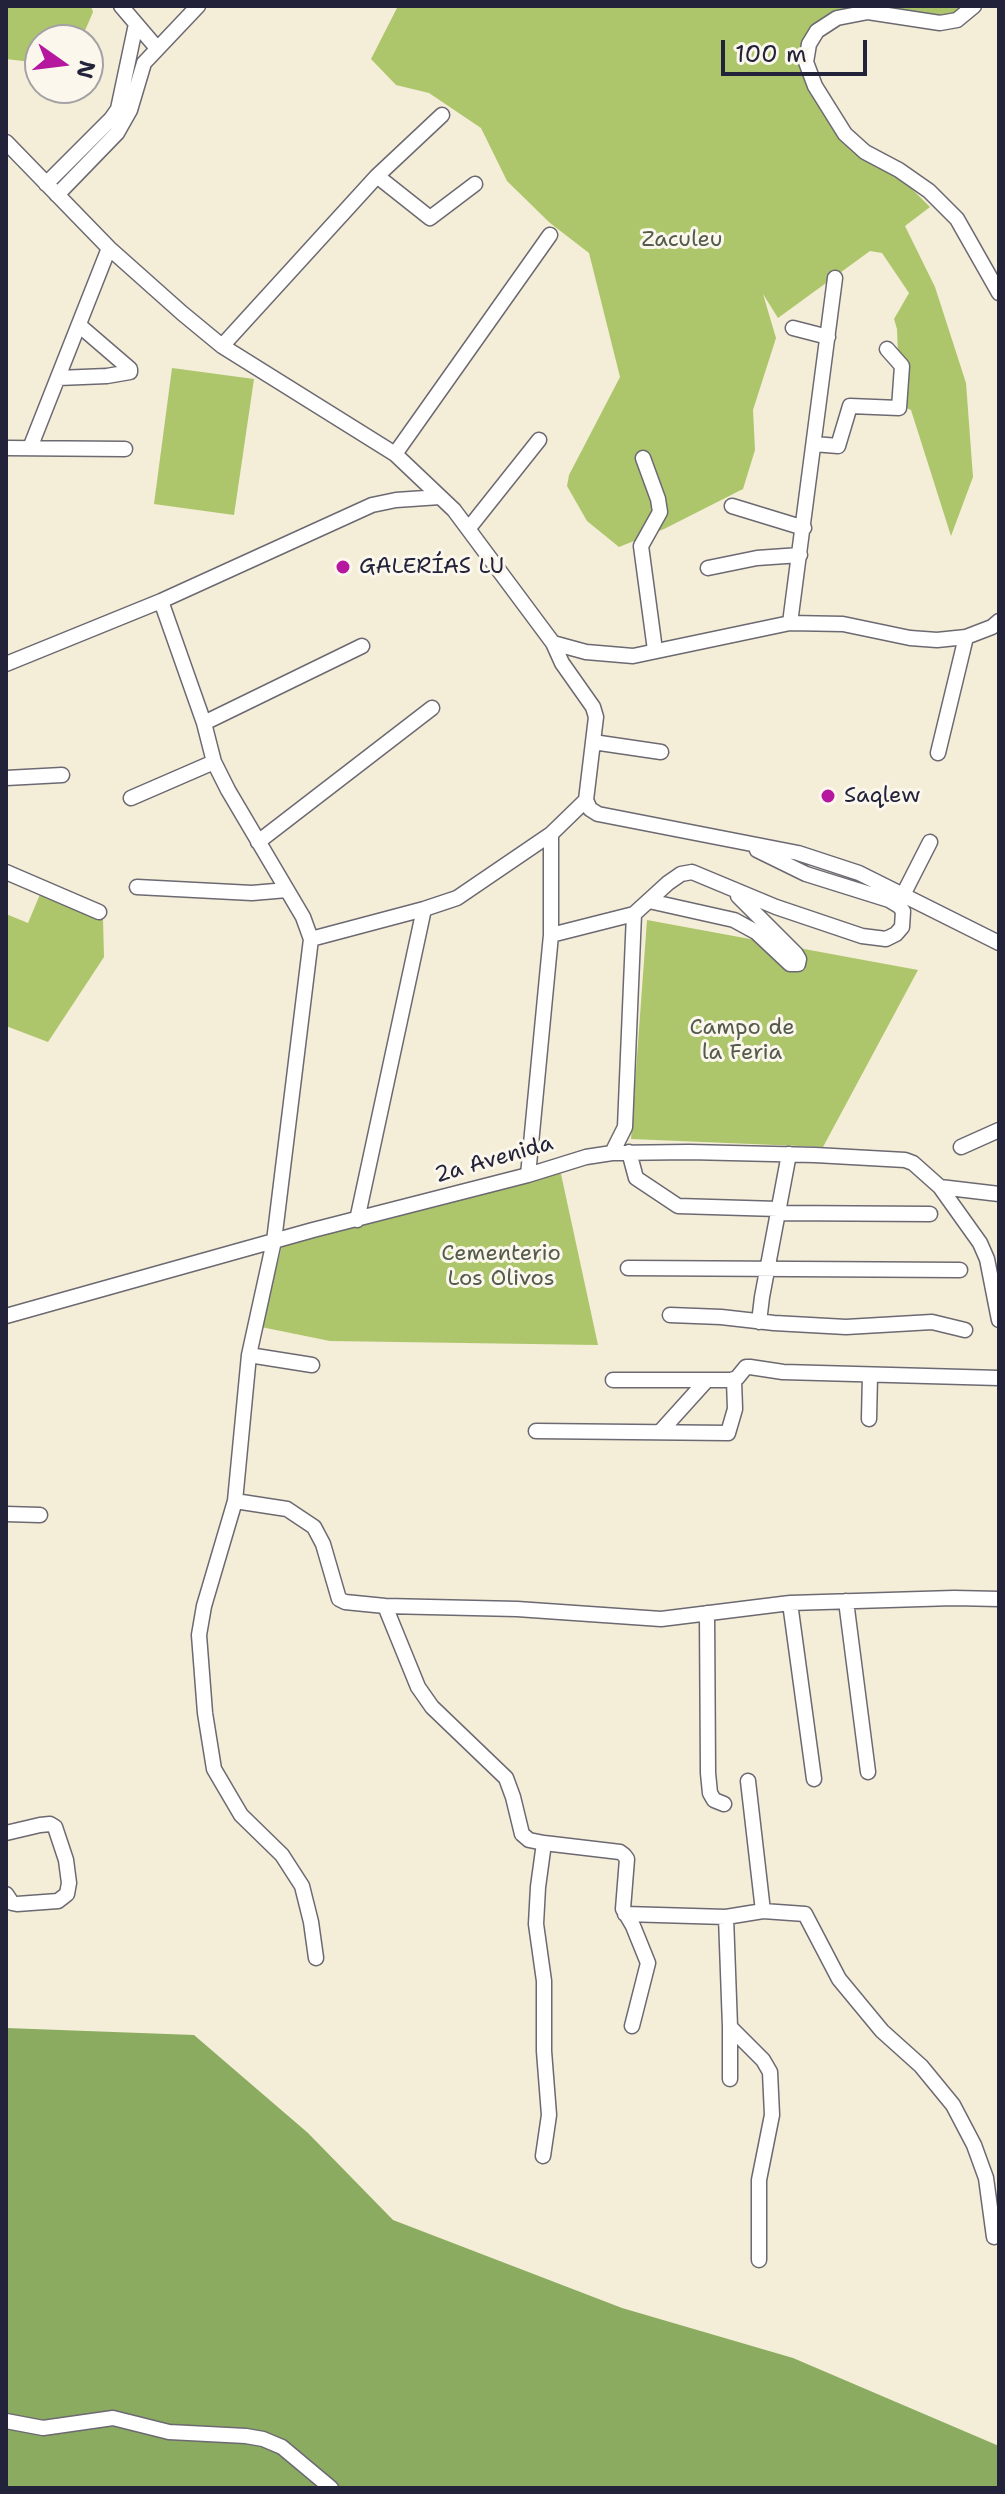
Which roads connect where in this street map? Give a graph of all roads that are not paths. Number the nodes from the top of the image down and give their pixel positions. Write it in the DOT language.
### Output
graph roads {
  1 [pos="121,6"];
  2 [pos="198,6"];
  3 [pos="974,6"];
  4 [pos="136,24"];
  5 [pos="156,47"];
  6 [pos="442,115"];
  7 [pos="6,142"];
  8 [pos="377,176"];
  9 [pos="46,184"];
  10 [pos="475,184"];
  11 [pos="57,195"];
  12 [pos="550,235"];
  13 [pos="109,248"];
  14 [pos="835,278"];
  15 [pos="999,292"];
  16 [pos="80,326"];
  17 [pos="793,328"];
  18 [pos="828,337"];
  19 [pos="222,346"];
  20 [pos="887,349"];
  21 [pos="58,378"];
  22 [pos="539,440"];
  23 [pos="814,444"];
  24 [pos="6,448"];
  25 [pos="30,448"];
  26 [pos="125,449"];
  27 [pos="395,454"];
  28 [pos="643,458"];
  29 [pos="440,497"];
  30 [pos="732,506"];
  31 [pos="469,528"];
  32 [pos="804,528"];
  33 [pos="800,555"];
  34 [pos="708,568"];
  35 [pos="161,601"];
  36 [pos="999,621"];
  37 [pos="790,623"];
  38 [pos="966,637"];
  39 [pos="553,643"];
  40 [pos="362,646"];
  41 [pos="655,650"];
  42 [pos="6,664"];
  43 [pos="432,708"];
  44 [pos="204,723"];
  45 [pos="593,742"];
  46 [pos="661,752"];
  47 [pos="938,753"];
  48 [pos="214,762"];
  49 [pos="62,775"];
  50 [pos="6,778"];
  51 [pos="131,798"];
  52 [pos="586,800"];
  53 [pos="551,834"];
  54 [pos="735,839"];
  55 [pos="258,842"];
  56 [pos="930,842"];
  57 [pos="6,872"];
  58 [pos="137,887"];
  59 [pos="729,888"];
  60 [pos="287,890"];
  61 [pos="904,893"];
  62 [pos="649,901"];
  63 [pos="424,909"];
  64 [pos="99,912"];
  65 [pos="634,914"];
  66 [pos="551,935"];
  67 [pos="311,939"];
  68 [pos="999,943"];
  69 [pos="999,1130"];
  70 [pos="961,1147"];
  71 [pos="629,1152"];
  72 [pos="612,1153"];
  73 [pos="789,1154"];
  74 [pos="528,1175"];
  75 [pos="940,1187"];
  76 [pos="999,1194"];
  77 [pos="778,1211"];
  78 [pos="930,1214"];
  79 [pos="357,1220"];
  80 [pos="274,1241"];
  81 [pos="628,1268"];
  82 [pos="767,1268"];
  83 [pos="960,1270"];
  84 [pos="670,1315"];
  85 [pos="6,1316"];
  86 [pos="999,1320"];
  87 [pos="759,1322"];
  88 [pos="965,1330"];
  89 [pos="249,1355"];
  90 [pos="312,1365"];
  91 [pos="870,1375"];
  92 [pos="999,1378"];
  93 [pos="613,1380"];
  94 [pos="734,1380"];
  95 [pos="706,1381"];
  96 [pos="869,1419"];
  97 [pos="536,1431"];
  98 [pos="660,1432"];
  99 [pos="235,1501"];
  100 [pos="6,1514"];
  101 [pos="40,1515"];
  102 [pos="999,1599"];
  103 [pos="846,1601"];
  104 [pos="790,1603"];
  105 [pos="385,1606"];
  106 [pos="707,1613"];
  107 [pos="868,1772"];
  108 [pos="814,1779"];
  109 [pos="748,1781"];
  110 [pos="724,1804"];
  111 [pos="6,1833"];
  112 [pos="544,1843"];
  113 [pos="6,1894"];
  114 [pos="763,1911"];
  115 [pos="625,1914"];
  116 [pos="726,1917"];
  117 [pos="316,1958"];
  118 [pos="632,2026"];
  119 [pos="730,2027"];
  120 [pos="730,2079"];
  121 [pos="543,2156"];
  122 [pos="994,2237"];
  123 [pos="759,2260"];
  124 [pos="6,2421"];
  125 [pos="331,2488"];
  1 -- 4 [label="street"];
  2 -- 5 [label="street"];
  3 -- 15 [label="street"];
  4 -- 5 [label="street"];
  4 -- 9 [label="street"];
  5 -- 11 [label="street"];
  6 -- 8 [label="street"];
  7 -- 9 [label="street"];
  8 -- 10 [label="street"];
  8 -- 19 [label="street"];
  9 -- 11 [label="street"];
  11 -- 13 [label="street"];
  12 -- 27 [label="street"];
  13 -- 16 [label="street"];
  13 -- 19 [label="street"];
  14 -- 18 [label="street"];
  16 -- 21 [label="street"];
  16 -- 21 [label="street"];
  17 -- 18 [label="street"];
  18 -- 23 [label="street"];
  19 -- 27 [label="street"];
  20 -- 23 [label="street"];
  21 -- 25 [label="street"];
  22 -- 31 [label="street"];
  23 -- 32 [label="street"];
  24 -- 25 [label="street"];
  25 -- 26 [label="street"];
  27 -- 29 [label="street"];
  28 -- 41 [label="street"];
  29 -- 31 [label="street"];
  29 -- 35 [label="street"];
  30 -- 32 [label="street"];
  31 -- 39 [label="street"];
  32 -- 33 [label="street"];
  33 -- 34 [label="street"];
  33 -- 37 [label="street"];
  35 -- 42 [label="street"];
  35 -- 44 [label="street"];
  36 -- 38 [label="street"];
  37 -- 38 [label="street"];
  37 -- 41 [label="street"];
  38 -- 47 [label="street"];
  39 -- 41 [label="street"];
  39 -- 45 [label="street"];
  40 -- 44 [label="street"];
  43 -- 55 [label="street"];
  44 -- 48 [label="street"];
  45 -- 46 [label="street"];
  45 -- 52 [label="street"];
  48 -- 51 [label="street"];
  48 -- 55 [label="street"];
  49 -- 50 [label="street"];
  52 -- 53 [label="street"];
  52 -- 54 [label="street"];
  53 -- 63 [label="street"];
  53 -- 66 [label="street"];
  54 -- 59 [label="street"];
  54 -- 61 [label="street"];
  55 -- 60 [label="street"];
  56 -- 61 [label="street"];
  57 -- 64 [label="street"];
  58 -- 60 [label="street"];
  59 -- 62 [label="street"];
  59 -- 62 [label="street"];
  60 -- 67 [label="street"];
  61 -- 68 [label="street"];
  62 -- 65 [label="street"];
  63 -- 67 [label="street"];
  63 -- 79 [label="street"];
  65 -- 66 [label="street"];
  65 -- 72 [label="street"];
  66 -- 74 [label="street"];
  67 -- 80 [label="street"];
  69 -- 70 [label="street"];
  71 -- 72 [label="street, 2a Avenida"];
  71 -- 73 [label="street, 2a Avenida"];
  71 -- 77 [label="street"];
  72 -- 74 [label="street, 2a Avenida"];
  73 -- 75 [label="street, 2a Avenida"];
  73 -- 77 [label="street"];
  74 -- 79 [label="street, 2a Avenida"];
  75 -- 76 [label="street"];
  75 -- 86 [label="street, 2a Avenida"];
  77 -- 78 [label="street"];
  77 -- 82 [label="street"];
  79 -- 80 [label="street, 2a Avenida"];
  80 -- 85 [label="street, 2a Avenida"];
  80 -- 89 [label="street"];
  81 -- 82 [label="street"];
  82 -- 83 [label="street"];
  82 -- 87 [label="street"];
  84 -- 87 [label="street"];
  87 -- 88 [label="street"];
  89 -- 90 [label="street"];
  89 -- 99 [label="street"];
  91 -- 92 [label="street"];
  91 -- 94 [label="street"];
  91 -- 96 [label="street"];
  93 -- 95 [label="street"];
  94 -- 95 [label="street"];
  94 -- 98 [label="street"];
  95 -- 98 [label="street"];
  97 -- 98 [label="street"];
  99 -- 105 [label="street"];
  99 -- 117 [label="street"];
  100 -- 101 [label="street"];
  102 -- 103 [label="street"];
  103 -- 104 [label="street"];
  103 -- 107 [label="street"];
  104 -- 106 [label="street"];
  104 -- 108 [label="street"];
  105 -- 106 [label="street"];
  105 -- 112 [label="street"];
  106 -- 110 [label="street"];
  109 -- 114 [label="street"];
  111 -- 113 [label="street"];
  112 -- 115 [label="street"];
  112 -- 121 [label="street"];
  114 -- 116 [label="street"];
  114 -- 122 [label="street"];
  115 -- 116 [label="street"];
  115 -- 118 [label="street"];
  116 -- 119 [label="street"];
  119 -- 120 [label="street"];
  119 -- 123 [label="street"];
  124 -- 125 [label="street"];
}
